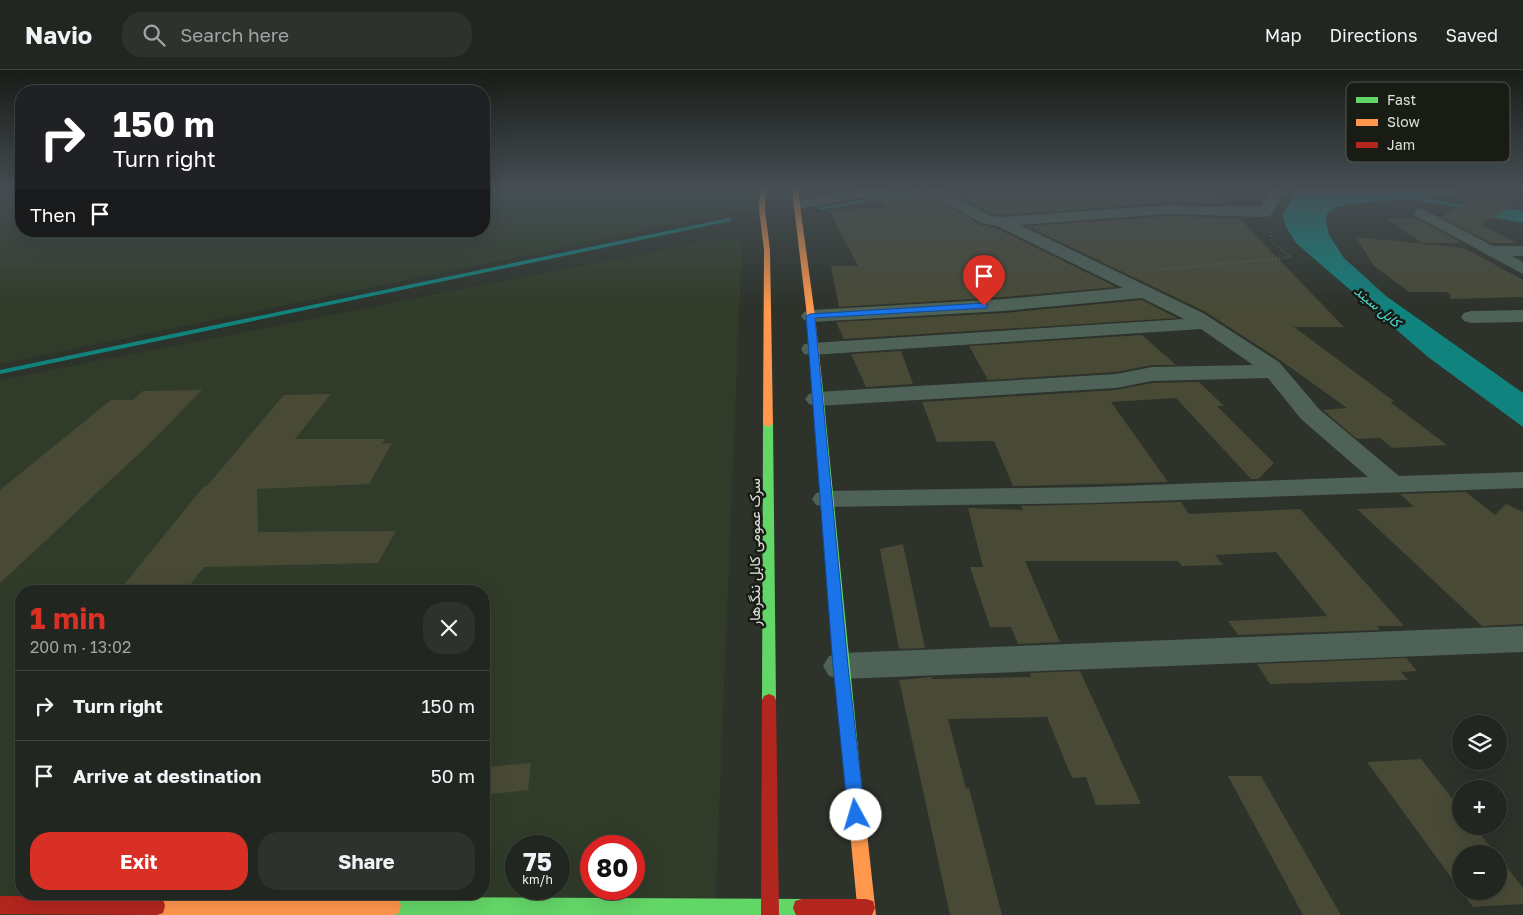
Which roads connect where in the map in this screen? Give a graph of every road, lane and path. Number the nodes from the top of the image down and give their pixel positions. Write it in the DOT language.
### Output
graph roads {
  1 [pos="765,229"];
  2 [pos="800,229"];
  3 [pos="1016,229"];
  4 [pos="1270,229"];
  5 [pos="1450,229"];
  6 [pos="1490,251"];
  7 [pos="1523,251"];
  8 [pos="1523,269"];
  9 [pos="1110,275"];
  10 [pos="1146,291"];
  11 [pos="810,316"];
  12 [pos="1471,316"];
  13 [pos="1523,316"];
  14 [pos="1204,323"];
  15 [pos="812,349"];
  16 [pos="1275,371"];
  17 [pos="817,399"];
  18 [pos="1523,480"];
  19 [pos="1392,484"];
  20 [pos="826,499"];
  21 [pos="1523,639"];
  22 [pos="841,666"];
  23 [pos="0,905"];
  24 [pos="770,911"];
  25 [pos="867,912"];
  1 -- 24 [label="main road, سرک عمومی کابل ننگرهار"];
  2 -- 11 [label="main road"];
  3 -- 9 [label="street"];
  4 -- 9 [label="path"];
  5 -- 6 [label="street"];
  6 -- 7 [label="street"];
  6 -- 8 [label="street"];
  9 -- 10 [label="street"];
  10 -- 11 [label="street"];
  10 -- 14 [label="street"];
  11 -- 15 [label="main road"];
  12 -- 13 [label="street"];
  14 -- 15 [label="street"];
  14 -- 16 [label="street"];
  15 -- 17 [label="main road"];
  16 -- 17 [label="street"];
  16 -- 19 [label="street"];
  17 -- 20 [label="main road"];
  18 -- 19 [label="street"];
  19 -- 20 [label="street"];
  20 -- 22 [label="main road"];
  21 -- 22 [label="street"];
  22 -- 25 [label="main road"];
  23 -- 24 [label="main road"];
  24 -- 25 [label="main road"];
}
